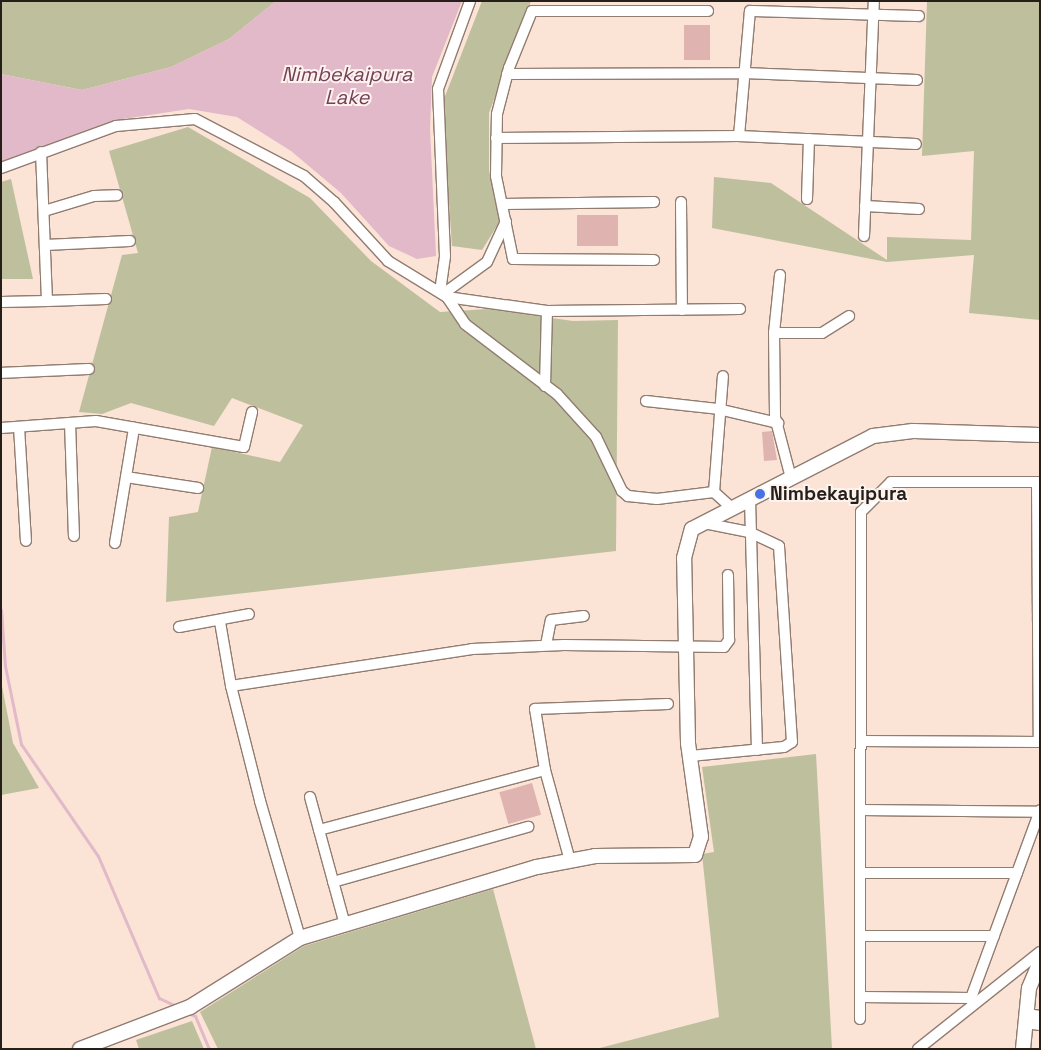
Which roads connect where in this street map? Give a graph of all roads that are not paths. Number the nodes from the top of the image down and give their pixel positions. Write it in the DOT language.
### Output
graph roads {
  1 [pos="470,1"];
  2 [pos="874,1"];
  3 [pos="571,6"];
  4 [pos="708,11"];
  5 [pos="874,14"];
  6 [pos="919,16"];
  7 [pos="744,73"];
  8 [pos="507,74"];
  9 [pos="871,78"];
  10 [pos="917,80"];
  11 [pos="739,136"];
  12 [pos="496,138"];
  13 [pos="809,139"];
  14 [pos="868,142"];
  15 [pos="916,144"];
  16 [pos="41,152"];
  17 [pos="1,168"];
  18 [pos="117,195"];
  19 [pos="807,199"];
  20 [pos="654,202"];
  21 [pos="681,202"];
  22 [pos="504,204"];
  23 [pos="865,206"];
  24 [pos="918,209"];
  25 [pos="44,211"];
  26 [pos="506,221"];
  27 [pos="864,236"];
  28 [pos="130,241"];
  29 [pos="45,245"];
  30 [pos="654,260"];
  31 [pos="780,275"];
  32 [pos="443,294"];
  33 [pos="106,299"];
  34 [pos="47,301"];
  35 [pos="1,302"];
  36 [pos="740,309"];
  37 [pos="682,310"];
  38 [pos="547,312"];
  39 [pos="849,316"];
  40 [pos="774,333"];
  41 [pos="89,369"];
  42 [pos="1,373"];
  43 [pos="723,376"];
  44 [pos="545,386"];
  45 [pos="646,401"];
  46 [pos="718,409"];
  47 [pos="252,412"];
  48 [pos="70,423"];
  49 [pos="778,424"];
  50 [pos="19,427"];
  51 [pos="1,428"];
  52 [pos="134,428"];
  53 [pos="1040,435"];
  54 [pos="126,477"];
  55 [pos="791,478"];
  56 [pos="1038,482"];
  57 [pos="198,488"];
  58 [pos="714,492"];
  59 [pos="750,499"];
  60 [pos="732,508"];
  61 [pos="703,523"];
  62 [pos="748,532"];
  63 [pos="74,536"];
  64 [pos="26,541"];
  65 [pos="115,542"];
  66 [pos="728,575"];
  67 [pos="249,614"];
  68 [pos="584,616"];
  69 [pos="220,622"];
  70 [pos="179,627"];
  71 [pos="546,646"];
  72 [pos="686,647"];
  73 [pos="231,686"];
  74 [pos="668,704"];
  75 [pos="861,741"];
  76 [pos="1039,742"];
  77 [pos="757,750"];
  78 [pos="690,756"];
  79 [pos="545,770"];
  80 [pos="310,798"];
  81 [pos="860,810"];
  82 [pos="1039,811"];
  83 [pos="528,827"];
  84 [pos="319,830"];
  85 [pos="570,860"];
  86 [pos="860,873"];
  87 [pos="1017,873"];
  88 [pos="333,882"];
  89 [pos="345,924"];
  90 [pos="860,936"];
  91 [pos="994,936"];
  92 [pos="300,938"];
  93 [pos="1040,952"];
  94 [pos="1040,962"];
  95 [pos="860,997"];
  96 [pos="860,1019"];
  97 [pos="1033,1020"];
  98 [pos="80,1049"];
  99 [pos="918,1049"];
  100 [pos="1023,1049"];
  1 -- 32 [label="street"];
  2 -- 5 [label="street"];
  3 -- 4 [label="street"];
  3 -- 8 [label="street"];
  5 -- 6 [label="street"];
  5 -- 7 [label="street"];
  5 -- 9 [label="street"];
  7 -- 8 [label="street"];
  7 -- 9 [label="street"];
  7 -- 11 [label="street"];
  8 -- 12 [label="street"];
  9 -- 10 [label="street"];
  9 -- 14 [label="street"];
  11 -- 12 [label="street"];
  11 -- 13 [label="street"];
  12 -- 22 [label="street"];
  13 -- 14 [label="street"];
  13 -- 19 [label="street"];
  14 -- 15 [label="street"];
  14 -- 23 [label="street"];
  16 -- 17 [label="street"];
  16 -- 25 [label="street"];
  16 -- 32 [label="street"];
  18 -- 25 [label="street"];
  20 -- 22 [label="street"];
  21 -- 37 [label="street"];
  22 -- 26 [label="street"];
  23 -- 24 [label="street"];
  23 -- 27 [label="street"];
  25 -- 29 [label="street"];
  26 -- 30 [label="street"];
  26 -- 32 [label="street"];
  28 -- 29 [label="street"];
  29 -- 34 [label="street"];
  31 -- 40 [label="street"];
  32 -- 38 [label="street"];
  32 -- 44 [label="street"];
  33 -- 34 [label="street"];
  34 -- 35 [label="street"];
  36 -- 37 [label="street"];
  37 -- 38 [label="street"];
  38 -- 44 [label="street"];
  39 -- 40 [label="street"];
  40 -- 49 [label="street"];
  41 -- 42 [label="street"];
  43 -- 46 [label="street"];
  44 -- 58 [label="street"];
  45 -- 46 [label="street"];
  46 -- 49 [label="street"];
  46 -- 58 [label="street"];
  47 -- 52 [label="street"];
  48 -- 50 [label="street"];
  48 -- 52 [label="street"];
  48 -- 63 [label="street"];
  49 -- 55 [label="street"];
  50 -- 51 [label="street"];
  50 -- 64 [label="street"];
  52 -- 54 [label="street"];
  53 -- 55 [label="main road"];
  54 -- 57 [label="street"];
  54 -- 65 [label="street"];
  55 -- 59 [label="main road"];
  56 -- 75 [label="street"];
  56 -- 76 [label="street"];
  58 -- 60 [label="street"];
  59 -- 60 [label="main road"];
  59 -- 62 [label="street"];
  60 -- 61 [label="main road"];
  61 -- 62 [label="street"];
  61 -- 72 [label="main road"];
  62 -- 77 [label="street"];
  62 -- 77 [label="street"];
  66 -- 72 [label="street"];
  67 -- 69 [label="street"];
  68 -- 71 [label="street"];
  69 -- 70 [label="street"];
  69 -- 73 [label="street"];
  71 -- 72 [label="street"];
  71 -- 73 [label="street"];
  72 -- 78 [label="main road"];
  73 -- 92 [label="street"];
  74 -- 79 [label="street"];
  75 -- 76 [label="street"];
  75 -- 81 [label="street"];
  77 -- 78 [label="street"];
  78 -- 85 [label="main road"];
  79 -- 84 [label="street"];
  79 -- 85 [label="street"];
  80 -- 84 [label="street"];
  81 -- 82 [label="street"];
  81 -- 86 [label="street"];
  82 -- 87 [label="street"];
  83 -- 88 [label="street"];
  84 -- 88 [label="street"];
  85 -- 89 [label="main road"];
  86 -- 87 [label="street"];
  86 -- 90 [label="street"];
  87 -- 91 [label="street"];
  88 -- 89 [label="street"];
  89 -- 92 [label="main road"];
  90 -- 91 [label="street"];
  90 -- 95 [label="street"];
  91 -- 95 [label="street"];
  92 -- 98 [label="main road"];
  93 -- 99 [label="street"];
  94 -- 97 [label="main road"];
  95 -- 96 [label="street"];
  97 -- 100 [label="main road"];
}
